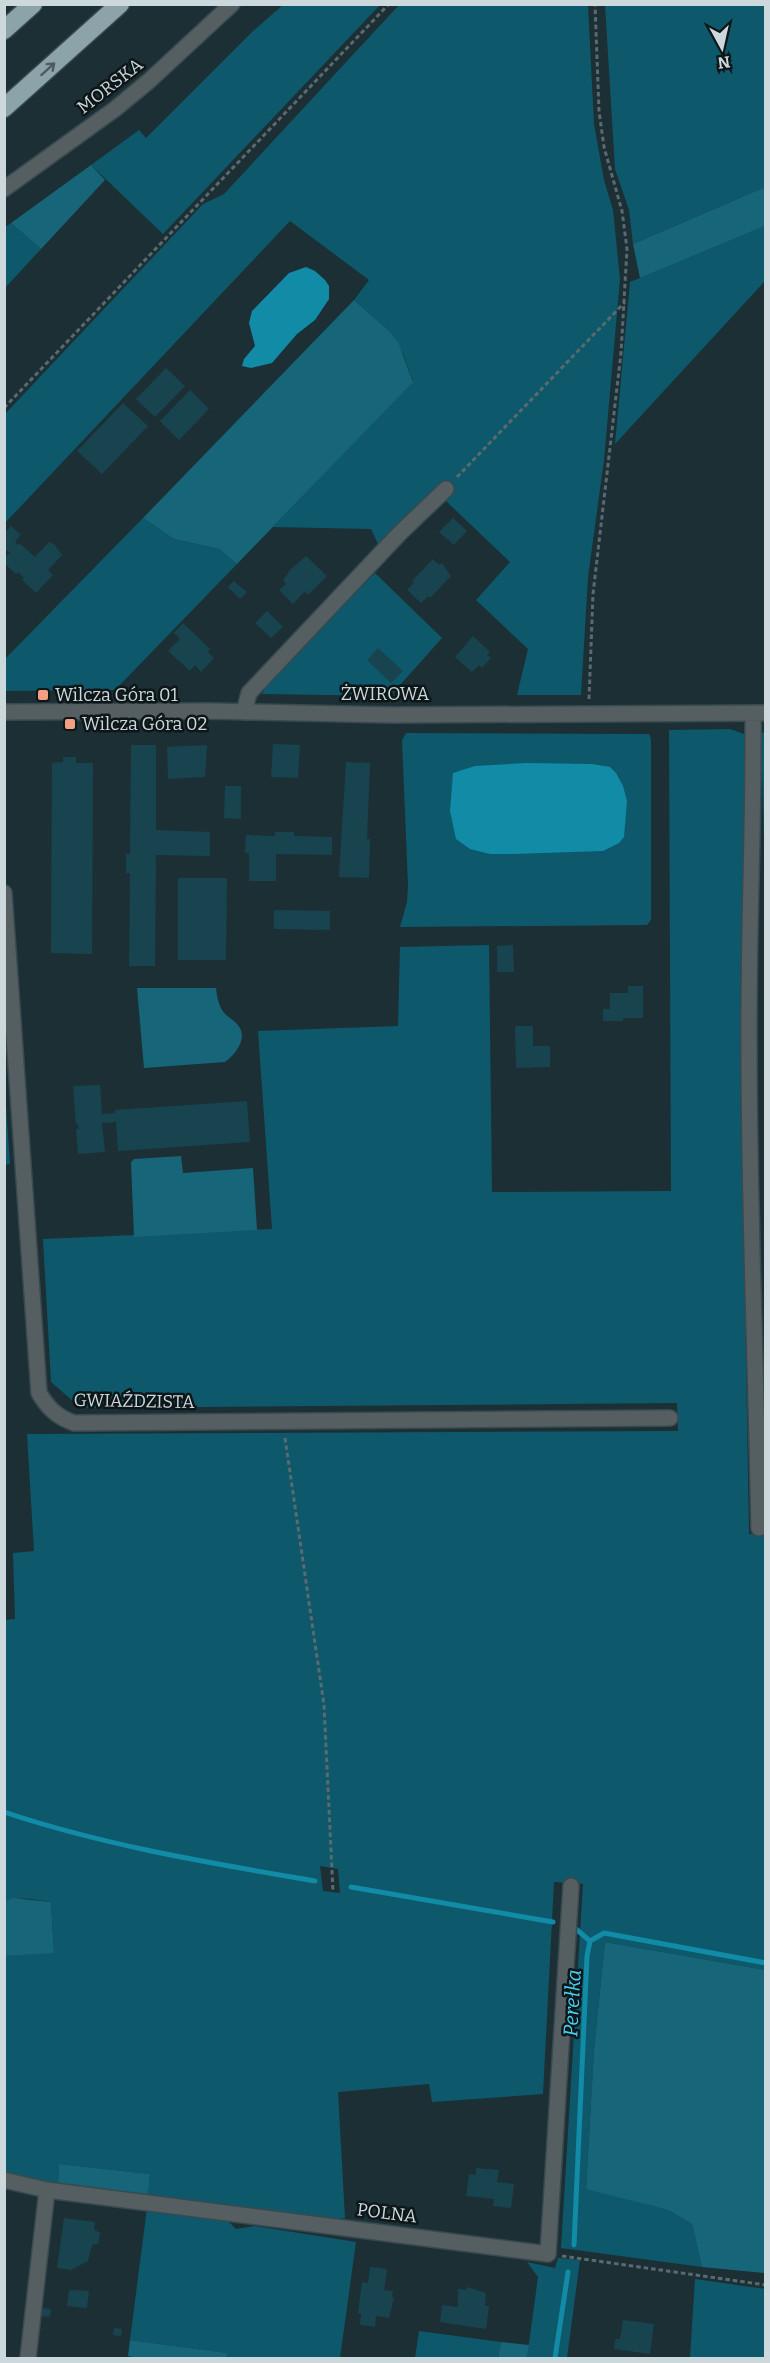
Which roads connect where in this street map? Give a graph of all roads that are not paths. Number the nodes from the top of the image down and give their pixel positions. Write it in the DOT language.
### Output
graph roads {
  1 [pos="33,4"];
  2 [pos="120,4"];
  3 [pos="232,4"];
  4 [pos="4,30"];
  5 [pos="4,108"];
  6 [pos="4,189"];
  7 [pos="446,489"];
  8 [pos="4,712"];
  9 [pos="243,712"];
  10 [pos="759,713"];
  11 [pos="4,893"];
  12 [pos="670,1418"];
  13 [pos="759,1528"];
  14 [pos="571,1886"];
  15 [pos="4,2180"];
  16 [pos="47,2190"];
  17 [pos="28,2358"];
  1 -- 4 [label="highway"];
  5 -- 2 [label="highway, one-way"];
  3 -- 6 [label="street, MORSKA"];
  7 -- 9 [label="street"];
  8 -- 9 [label="street, ŻWIROWA"];
  9 -- 10 [label="street, ŻWIROWA"];
  10 -- 13 [label="street"];
  11 -- 12 [label="street, GWIAŹDZISTA"];
  14 -- 16 [label="street, POLNA"];
  15 -- 16 [label="street, POLNA"];
  16 -- 17 [label="street"];
}
